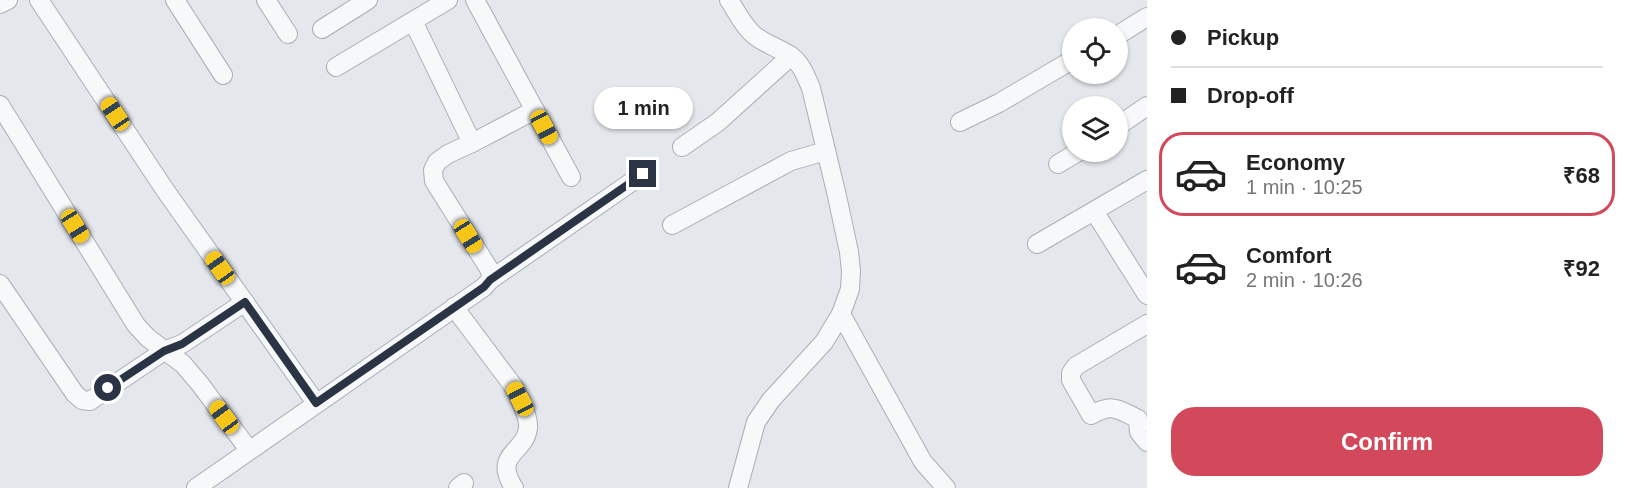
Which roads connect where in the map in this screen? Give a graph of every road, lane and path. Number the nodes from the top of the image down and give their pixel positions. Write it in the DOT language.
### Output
graph roads {
  1 [pos="8,0"];
  2 [pos="39,0"];
  3 [pos="175,0"];
  4 [pos="266,0"];
  5 [pos="368,0"];
  6 [pos="448,0"];
  7 [pos="475,0"];
  8 [pos="729,0"];
  9 [pos="0,4"];
  10 [pos="1147,17"];
  11 [pos="413,21"];
  12 [pos="322,29"];
  13 [pos="1128,29"];
  14 [pos="288,34"];
  15 [pos="791,56"];
  16 [pos="1062,66"];
  17 [pos="336,67"];
  18 [pos="224,75"];
  19 [pos="0,105"];
  20 [pos="1147,106"];
  21 [pos="535,110"];
  22 [pos="1128,119"];
  23 [pos="960,122"];
  24 [pos="7,133"];
  25 [pos="472,144"];
  26 [pos="682,147"];
  27 [pos="813,154"];
  28 [pos="1062,162"];
  29 [pos="1058,164"];
  30 [pos="643,174"];
  31 [pos="571,177"];
  32 [pos="1147,180"];
  33 [pos="1094,211"];
  34 [pos="672,225"];
  35 [pos="1037,244"];
  36 [pos="490,280"];
  37 [pos="0,284"];
  38 [pos="1147,295"];
  39 [pos="245,302"];
  40 [pos="454,307"];
  41 [pos="841,314"];
  42 [pos="1147,324"];
  43 [pos="164,351"];
  44 [pos="316,403"];
  45 [pos="1147,442"];
  46 [pos="249,450"];
  47 [pos="196,488"];
  48 [pos="514,488"];
  49 [pos="738,488"];
  50 [pos="946,488"];
  1 -- 9 [label="street"];
  2 -- 39 [label="street"];
  3 -- 18 [label="street"];
  4 -- 14 [label="street"];
  5 -- 12 [label="street"];
  6 -- 11 [label="street"];
  7 -- 21 [label="street"];
  8 -- 15 [label="street"];
  10 -- 13 [label="street"];
  11 -- 17 [label="street"];
  11 -- 25 [label="street"];
  15 -- 26 [label="street"];
  15 -- 27 [label="street"];
  16 -- 23 [label="street"];
  19 -- 24 [label="street"];
  20 -- 22 [label="street"];
  21 -- 25 [label="street"];
  21 -- 31 [label="street"];
  24 -- 43 [label="street"];
  25 -- 36 [label="street"];
  27 -- 34 [label="street"];
  27 -- 41 [label="street"];
  28 -- 29 [label="street"];
  30 -- 36 [label="street"];
  32 -- 33 [label="street"];
  33 -- 35 [label="street"];
  33 -- 38 [label="street"];
  36 -- 40 [label="street"];
  37 -- 43 [label="street"];
  39 -- 43 [label="street"];
  39 -- 44 [label="street"];
  40 -- 44 [label="street"];
  40 -- 48 [label="street"];
  41 -- 49 [label="street"];
  41 -- 50 [label="street"];
  42 -- 45 [label="street"];
  43 -- 46 [label="street"];
  44 -- 46 [label="street"];
  46 -- 47 [label="street"];
}
